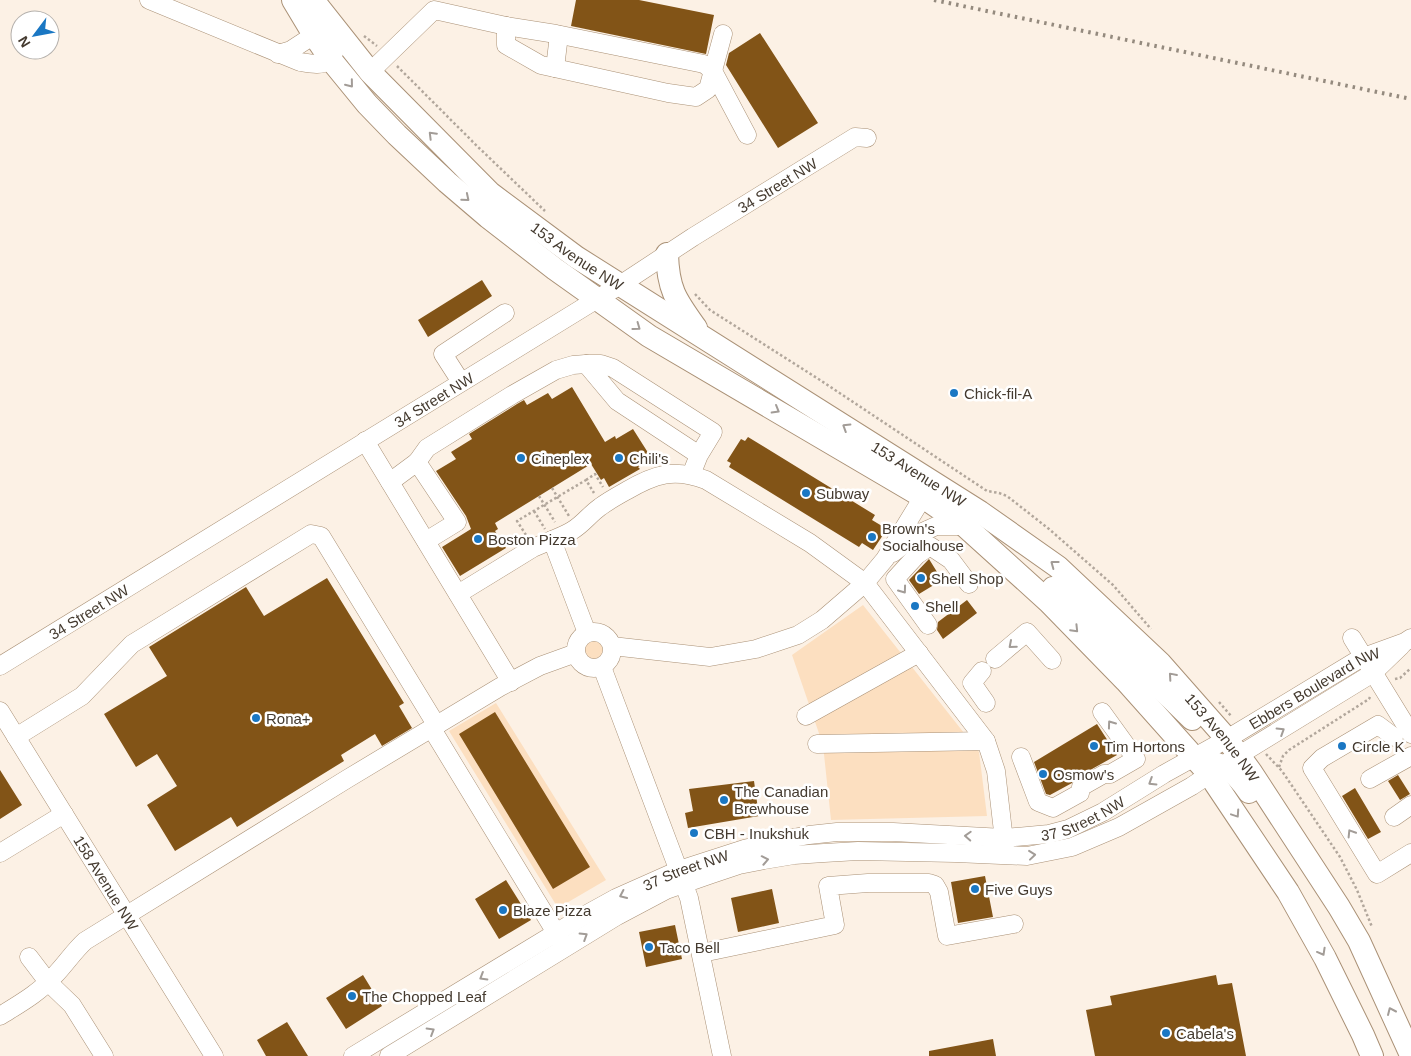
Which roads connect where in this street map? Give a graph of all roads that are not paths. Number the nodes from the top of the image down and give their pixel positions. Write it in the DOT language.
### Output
graph roads {
  1 [pos="149,0"];
  2 [pos="293,0"];
  3 [pos="313,0"];
  4 [pos="506,26"];
  5 [pos="723,34"];
  6 [pos="314,35"];
  7 [pos="559,35"];
  8 [pos="340,36"];
  9 [pos="278,54"];
  10 [pos="332,60"];
  11 [pos="555,68"];
  12 [pos="712,71"];
  13 [pos="370,72"];
  14 [pos="747,135"];
  15 [pos="867,138"];
  16 [pos="667,254"];
  17 [pos="620,285"];
  18 [pos="597,298"];
  19 [pos="506,313"];
  20 [pos="703,337"];
  21 [pos="586,364"];
  22 [pos="462,382"];
  23 [pos="365,441"];
  24 [pos="699,455"];
  25 [pos="417,462"];
  26 [pos="691,475"];
  27 [pos="390,482"];
  28 [pos="923,497"];
  29 [pos="977,509"];
  30 [pos="551,531"];
  31 [pos="426,541"];
  32 [pos="996,553"];
  33 [pos="885,559"];
  34 [pos="864,583"];
  35 [pos="969,584"];
  36 [pos="458,594"];
  37 [pos="928,625"];
  38 [pos="587,633"];
  39 [pos="1352,638"];
  40 [pos="1408,640"];
  41 [pos="612,646"];
  42 [pos="576,653"];
  43 [pos="919,653"];
  44 [pos="1364,657"];
  45 [pos="1052,660"];
  46 [pos="0,666"];
  47 [pos="602,667"];
  48 [pos="1373,673"];
  49 [pos="511,682"];
  50 [pos="986,703"];
  51 [pos="0,711"];
  52 [pos="1102,712"];
  53 [pos="806,716"];
  54 [pos="434,727"];
  55 [pos="1403,736"];
  56 [pos="16,737"];
  57 [pos="986,741"];
  58 [pos="817,744"];
  59 [pos="1223,756"];
  60 [pos="1411,756"];
  61 [pos="1022,757"];
  62 [pos="1194,757"];
  63 [pos="1370,779"];
  64 [pos="1411,805"];
  65 [pos="64,814"];
  66 [pos="1394,818"];
  67 [pos="1005,846"];
  68 [pos="0,853"];
  69 [pos="1411,853"];
  70 [pos="681,876"];
  71 [pos="127,917"];
  72 [pos="1014,924"];
  73 [pos="556,933"];
  74 [pos="565,948"];
  75 [pos="702,953"];
  76 [pos="29,957"];
  77 [pos="48,982"];
  78 [pos="0,1016"];
  79 [pos="1367,1049"];
  80 [pos="1411,1055"];
  81 [pos="104,1056"];
  82 [pos="214,1056"];
  83 [pos="354,1056"];
  84 [pos="389,1056"];
  85 [pos="722,1056"];
  1 -- 9 [label="street"];
  2 -- 6 [label="main road, 153 Avenue NW"];
  3 -- 8 [label="main road, 153 Avenue NW"];
  4 -- 7 [label="street"];
  4 -- 11 [label="street"];
  4 -- 13 [label="street"];
  5 -- 12 [label="street"];
  6 -- 8 [label="street"];
  6 -- 9 [label="street"];
  6 -- 10 [label="main road, 153 Avenue NW"];
  7 -- 11 [label="street"];
  7 -- 12 [label="street"];
  8 -- 10 [label="street"];
  8 -- 13 [label="main road, 153 Avenue NW"];
  9 -- 10 [label="street"];
  10 -- 18 [label="main road, 153 Avenue NW, one-way"];
  11 -- 12 [label="street"];
  12 -- 14 [label="street"];
  17 -- 13 [label="main road, 153 Avenue NW, one-way"];
  15 -- 16 [label="street, 34 Street NW"];
  16 -- 17 [label="street, 34 Street NW"];
  16 -- 20 [label="main road"];
  17 -- 18 [label="street, 34 Street NW"];
  17 -- 20 [label="main road, 153 Avenue NW"];
  18 -- 22 [label="street, 34 Street NW"];
  18 -- 28 [label="main road, 153 Avenue NW, one-way"];
  19 -- 22 [label="street"];
  29 -- 20 [label="main road, 153 Avenue NW, one-way"];
  21 -- 24 [label="street"];
  21 -- 24 [label="street"];
  21 -- 25 [label="street"];
  22 -- 23 [label="street, 34 Street NW"];
  23 -- 27 [label="street"];
  23 -- 46 [label="street, 34 Street NW"];
  24 -- 26 [label="street"];
  25 -- 27 [label="street"];
  25 -- 31 [label="street"];
  26 -- 30 [label="street"];
  26 -- 34 [label="street"];
  27 -- 31 [label="street"];
  28 -- 29 [label="main road, 153 Avenue NW"];
  28 -- 33 [label="street"];
  29 -- 32 [label="main road, 153 Avenue NW"];
  29 -- 33 [label="street"];
  59 -- 29 [label="main road, 153 Avenue NW, one-way"];
  30 -- 36 [label="street"];
  30 -- 38 [label="street"];
  31 -- 36 [label="street"];
  32 -- 59 [label="main road"];
  32 -- 62 [label="main road, 153 Avenue NW, one-way"];
  33 -- 34 [label="street"];
  34 -- 41 [label="street"];
  34 -- 43 [label="street"];
  35 -- 37 [label="street, one-way"];
  36 -- 49 [label="street"];
  38 -- 41 [label="street"];
  38 -- 42 [label="street"];
  39 -- 44 [label="street"];
  40 -- 44 [label="street, Ebbers Boulevard NW"];
  40 -- 48 [label="street, Ebbers Boulevard NW"];
  41 -- 47 [label="street"];
  42 -- 47 [label="street"];
  42 -- 49 [label="street"];
  43 -- 53 [label="street"];
  43 -- 57 [label="street"];
  44 -- 48 [label="street"];
  44 -- 59 [label="street, Ebbers Boulevard NW"];
  45 -- 50 [label="street, one-way"];
  47 -- 70 [label="street"];
  48 -- 55 [label="street"];
  59 -- 48 [label="street, Ebbers Boulevard NW, one-way"];
  49 -- 54 [label="street"];
  51 -- 56 [label="street, 158 Avenue NW"];
  61 -- 52 [label="street, one-way"];
  54 -- 56 [label="street"];
  54 -- 71 [label="street"];
  54 -- 73 [label="street"];
  69 -- 55 [label="street, one-way"];
  56 -- 65 [label="street, 158 Avenue NW"];
  57 -- 58 [label="street"];
  57 -- 67 [label="street"];
  59 -- 62 [label="main road"];
  67 -- 59 [label="street, 37 Street NW, one-way"];
  59 -- 79 [label="main road, 153 Avenue NW, one-way"];
  80 -- 59 [label="main road, 153 Avenue NW, one-way"];
  60 -- 63 [label="street"];
  62 -- 67 [label="street, 37 Street NW, one-way"];
  64 -- 66 [label="street"];
  65 -- 68 [label="street"];
  65 -- 71 [label="street, 158 Avenue NW"];
  67 -- 70 [label="street, 37 Street NW"];
  70 -- 73 [label="street, 37 Street NW, one-way"];
  74 -- 70 [label="street, 37 Street NW, one-way"];
  70 -- 75 [label="street"];
  71 -- 77 [label="street"];
  71 -- 82 [label="street, 158 Avenue NW"];
  72 -- 75 [label="street"];
  73 -- 74 [label="street"];
  73 -- 83 [label="street, 37 Street NW, one-way"];
  84 -- 74 [label="street, 37 Street NW, one-way"];
  75 -- 85 [label="street"];
  76 -- 77 [label="street"];
  77 -- 78 [label="street"];
  77 -- 81 [label="street"];
}
